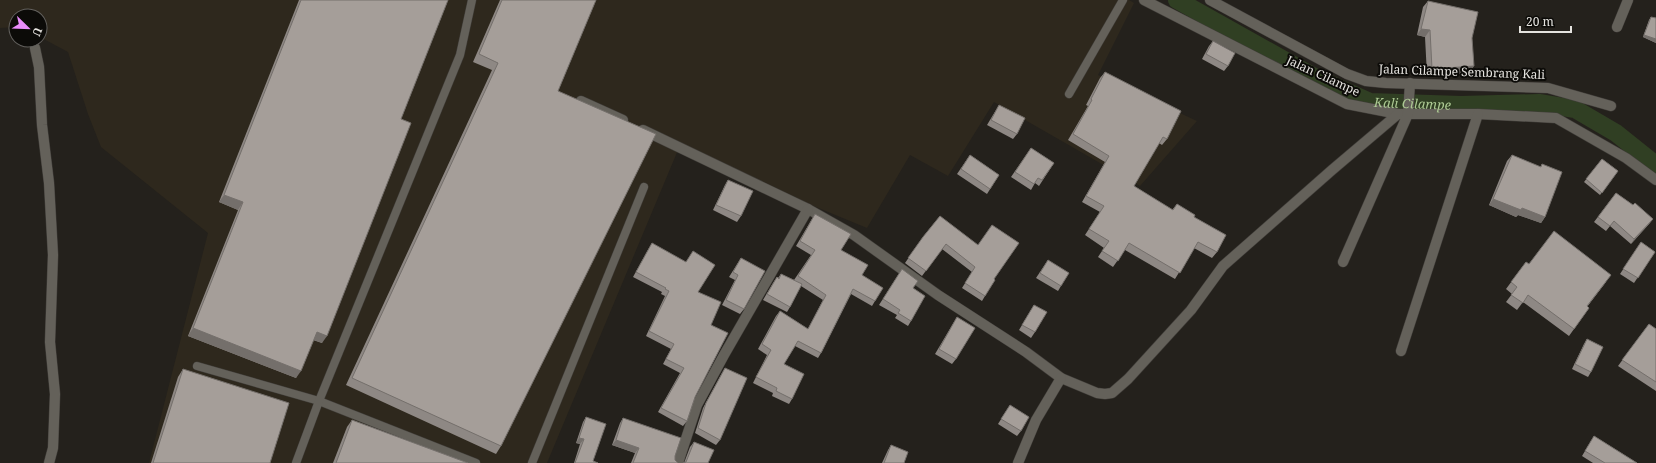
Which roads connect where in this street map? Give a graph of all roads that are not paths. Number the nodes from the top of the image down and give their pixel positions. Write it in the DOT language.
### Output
graph roads {
  1 [pos="472,0"];
  2 [pos="1123,0"];
  3 [pos="1144,0"];
  4 [pos="1210,0"];
  5 [pos="1628,0"];
  6 [pos="1617,27"];
  7 [pos="35,48"];
  8 [pos="1410,84"];
  9 [pos="1068,94"];
  10 [pos="581,101"];
  11 [pos="1611,106"];
  12 [pos="1403,114"];
  13 [pos="1478,114"];
  14 [pos="1656,180"];
  15 [pos="644,187"];
  16 [pos="808,209"];
  17 [pos="1343,262"];
  18 [pos="1401,351"];
  19 [pos="196,366"];
  20 [pos="1061,378"];
  21 [pos="319,401"];
  22 [pos="48,463"];
  23 [pos="296,463"];
  24 [pos="476,463"];
  25 [pos="532,463"];
  26 [pos="678,463"];
  27 [pos="1018,463"];
  1 -- 21 [label="lane"];
  2 -- 9 [label="lane"];
  3 -- 12 [label="street, Jalan Cilampe"];
  4 -- 8 [label="street, Jalan Cilampe Sembrang Kali"];
  5 -- 6 [label="street"];
  7 -- 22 [label="street"];
  8 -- 11 [label="street, Jalan Cilampe Sembrang Kali"];
  8 -- 12 [label="street"];
  10 -- 16 [label="street"];
  12 -- 13 [label="street, Jalan Cilampe"];
  12 -- 17 [label="street"];
  12 -- 20 [label="street"];
  13 -- 14 [label="street, Jalan Cilampe"];
  13 -- 18 [label="street"];
  15 -- 25 [label="lane"];
  16 -- 20 [label="street"];
  16 -- 26 [label="street"];
  19 -- 21 [label="lane"];
  20 -- 27 [label="street"];
  21 -- 23 [label="lane"];
  21 -- 24 [label="lane"];
}
